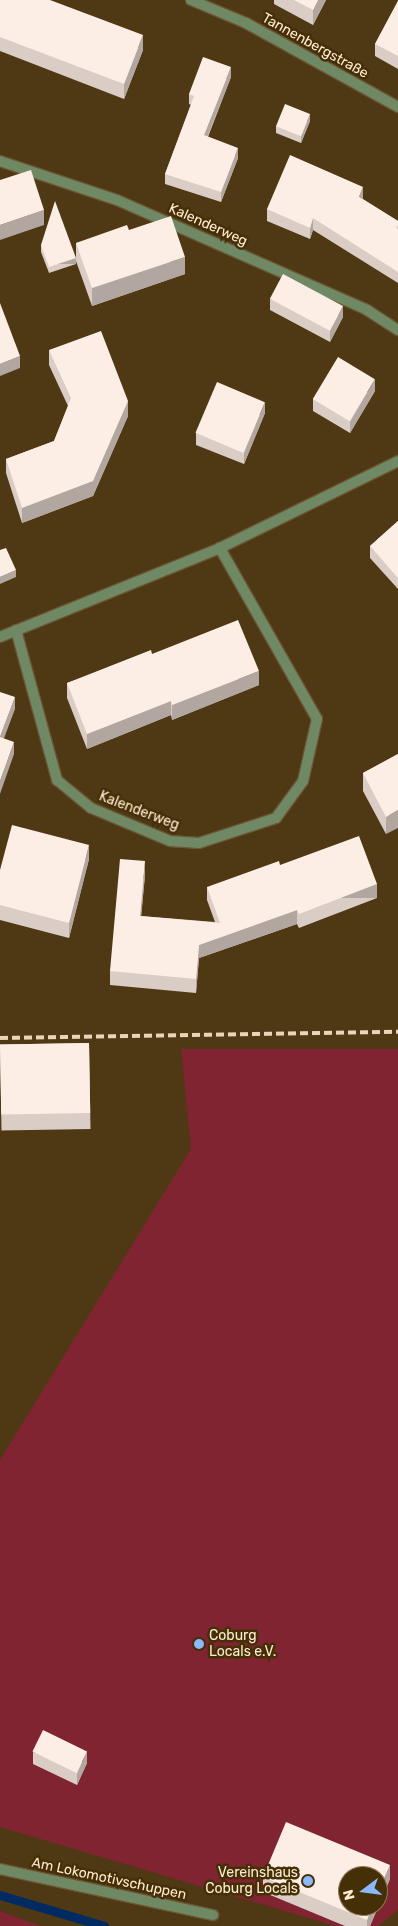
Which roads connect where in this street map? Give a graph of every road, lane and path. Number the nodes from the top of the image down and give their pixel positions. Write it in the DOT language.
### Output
graph roads {
  1 [pos="191,0"];
  2 [pos="398,107"];
  3 [pos="0,161"];
  4 [pos="398,330"];
  5 [pos="398,461"];
  6 [pos="220,548"];
  7 [pos="16,630"];
  8 [pos="0,636"];
  9 [pos="0,1869"];
  10 [pos="213,1915"];
  1 -- 2 [label="street, Tannenbergstraße"];
  3 -- 4 [label="street, Kalenderweg"];
  5 -- 6 [label="street"];
  6 -- 7 [label="street"];
  6 -- 7 [label="street, Kalenderweg"];
  7 -- 8 [label="street"];
  9 -- 10 [label="street, Am Lokomotivschuppen"];
}
